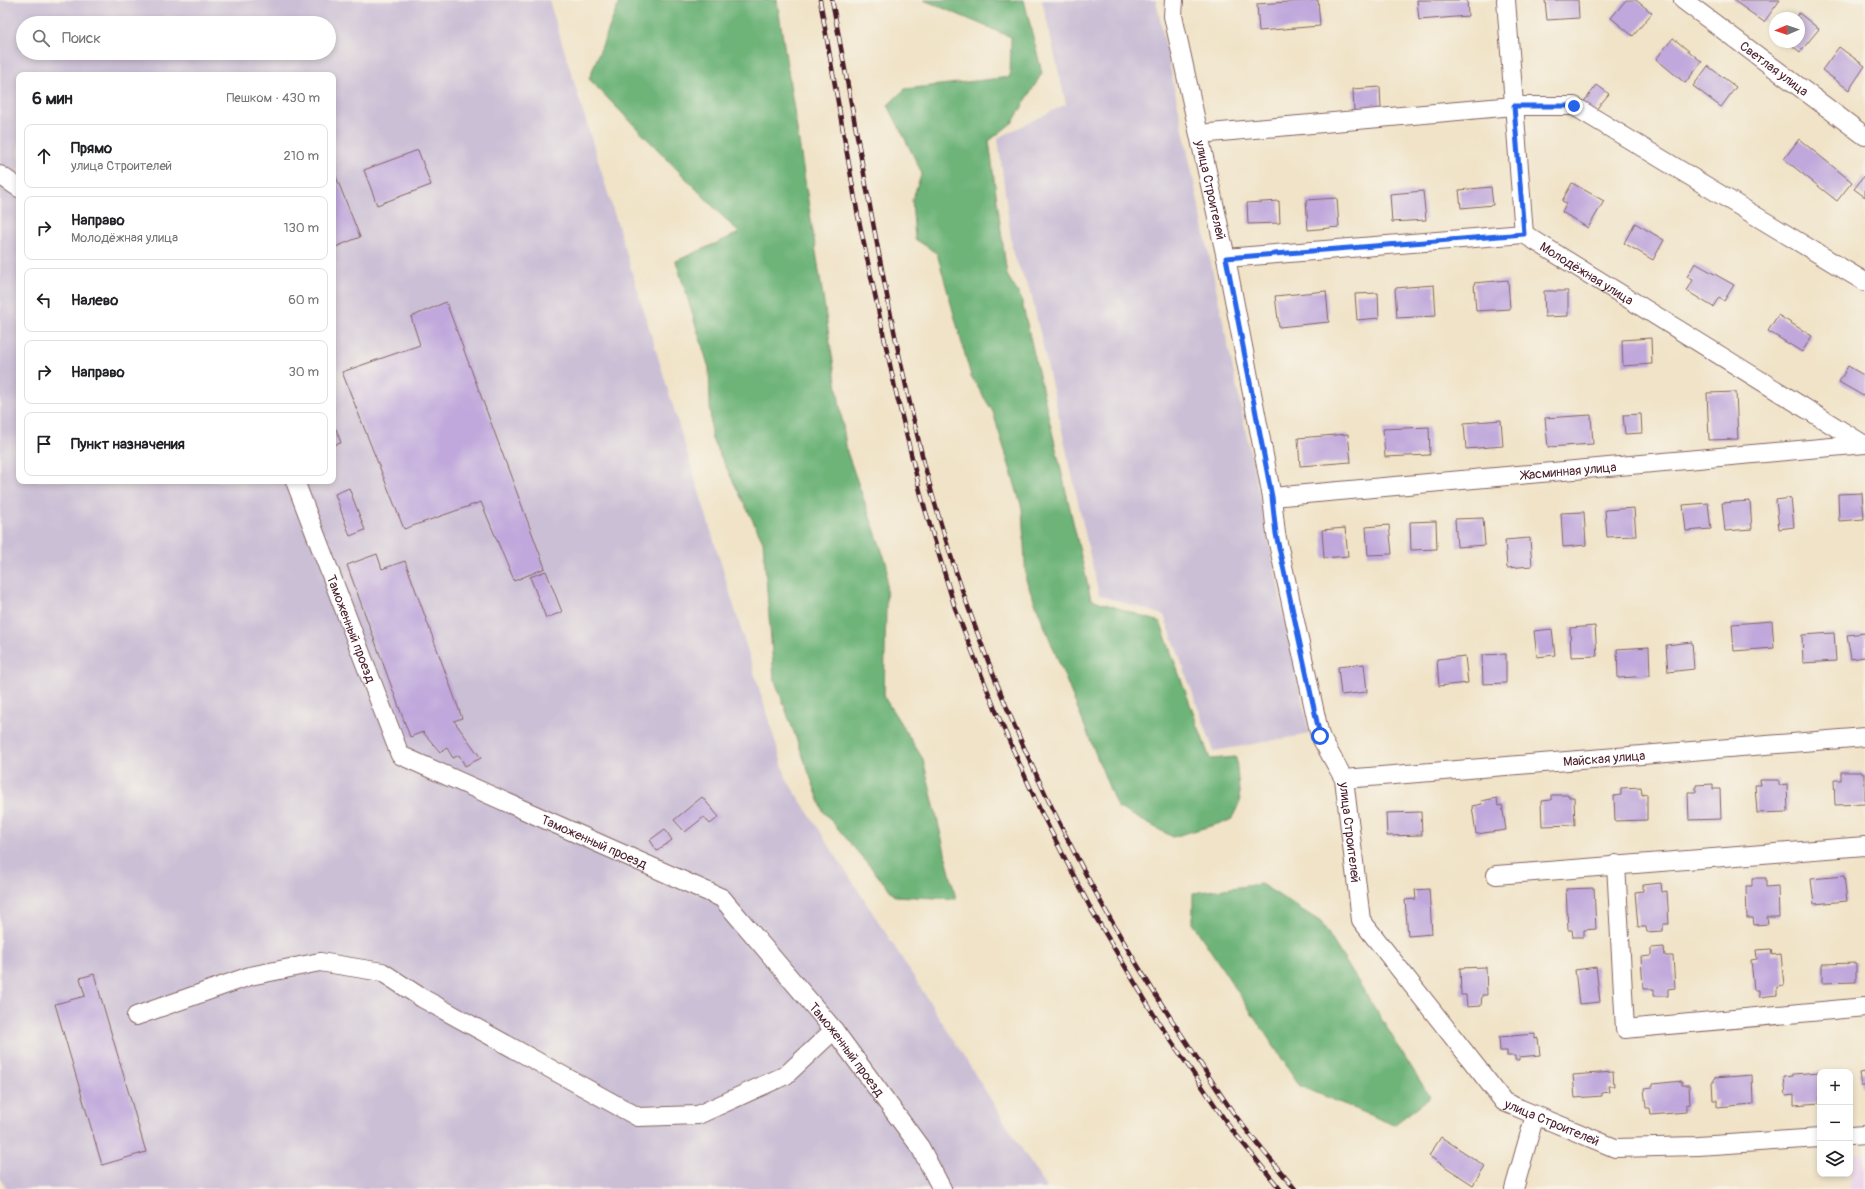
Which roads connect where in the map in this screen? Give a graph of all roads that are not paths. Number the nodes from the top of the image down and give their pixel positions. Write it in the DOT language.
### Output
graph roads {
  1 [pos="1506,0"];
  2 [pos="1683,0"];
  3 [pos="1174,8"];
  4 [pos="1514,106"];
  5 [pos="1198,134"];
  6 [pos="1865,136"];
  7 [pos="0,175"];
  8 [pos="16,186"];
  9 [pos="1524,234"];
  10 [pos="1226,258"];
  11 [pos="1865,282"];
  12 [pos="1864,444"];
  13 [pos="296,484"];
  14 [pos="1272,497"];
  15 [pos="1865,737"];
  16 [pos="1344,779"];
  17 [pos="1865,846"];
  18 [pos="1616,864"];
  19 [pos="1496,875"];
  20 [pos="1865,1007"];
  21 [pos="136,1016"];
  22 [pos="834,1030"];
  23 [pos="1535,1115"];
  24 [pos="1865,1135"];
  25 [pos="1853,1136"];
  26 [pos="1817,1138"];
  27 [pos="942,1189"];
  28 [pos="1514,1189"];
  1 -- 4 [label="street"];
  2 -- 6 [label="street, Светлая улица"];
  3 -- 5 [label="street, улица Строителей"];
  4 -- 5 [label="street"];
  4 -- 9 [label="street"];
  4 -- 11 [label="street"];
  5 -- 10 [label="street, улица Строителей"];
  7 -- 8 [label="street"];
  9 -- 10 [label="street"];
  9 -- 12 [label="street, Молодёжная улица"];
  10 -- 14 [label="street, улица Строителей"];
  12 -- 14 [label="street, Жасминная улица"];
  13 -- 22 [label="street, Таможенный проезд"];
  14 -- 16 [label="street, улица Строителей"];
  15 -- 16 [label="street, Майская улица"];
  16 -- 23 [label="street, улица Строителей"];
  17 -- 18 [label="street"];
  18 -- 19 [label="street"];
  18 -- 20 [label="street"];
  21 -- 22 [label="street"];
  22 -- 27 [label="street, Таможенный проезд"];
  23 -- 26 [label="street, улица Строителей"];
  23 -- 28 [label="street"];
  24 -- 25 [label="street"];
}
